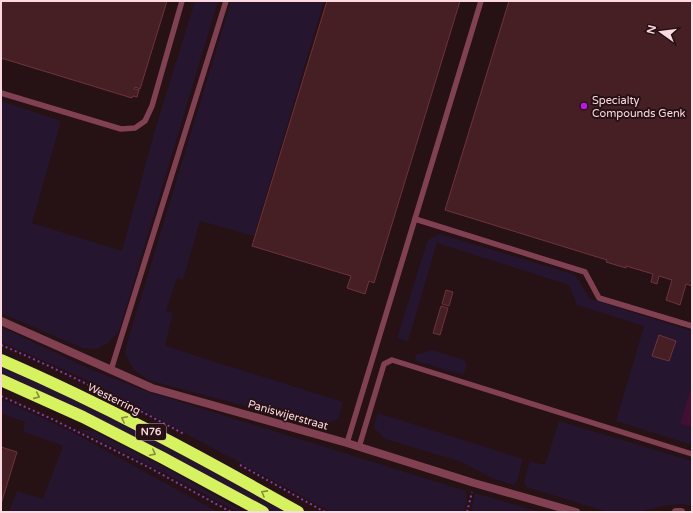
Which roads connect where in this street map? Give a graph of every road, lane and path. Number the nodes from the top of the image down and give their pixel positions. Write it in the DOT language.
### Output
graph roads {
  1 [pos="182,1"];
  2 [pos="226,1"];
  3 [pos="481,1"];
  4 [pos="1,93"];
  5 [pos="415,219"];
  6 [pos="1,321"];
  7 [pos="692,326"];
  8 [pos="1,360"];
  9 [pos="111,370"];
  10 [pos="1,380"];
  11 [pos="1,396"];
  12 [pos="347,443"];
  13 [pos="359,447"];
  14 [pos="692,454"];
  15 [pos="472,492"];
  16 [pos="232,512"];
  17 [pos="262,512"];
  18 [pos="298,512"];
  19 [pos="467,512"];
  20 [pos="576,512"];
  21 [pos="676,512"];
  22 [pos="681,512"];
  1 -- 4 [label="lane"];
  2 -- 9 [label="lane"];
  3 -- 5 [label="lane"];
  5 -- 7 [label="lane"];
  5 -- 12 [label="lane"];
  6 -- 9 [label="street, Paniswijerstraat"];
  18 -- 8 [label="highway, Westerring / N76, one-way"];
  9 -- 12 [label="street, Paniswijerstraat"];
  10 -- 17 [label="highway, N76, one-way"];
  11 -- 16 [label="path"];
  12 -- 13 [label="street, Paniswijerstraat"];
  13 -- 14 [label="lane"];
  13 -- 20 [label="street, Paniswijerstraat"];
  15 -- 19 [label="path"];
  21 -- 22 [label="street"];
}
